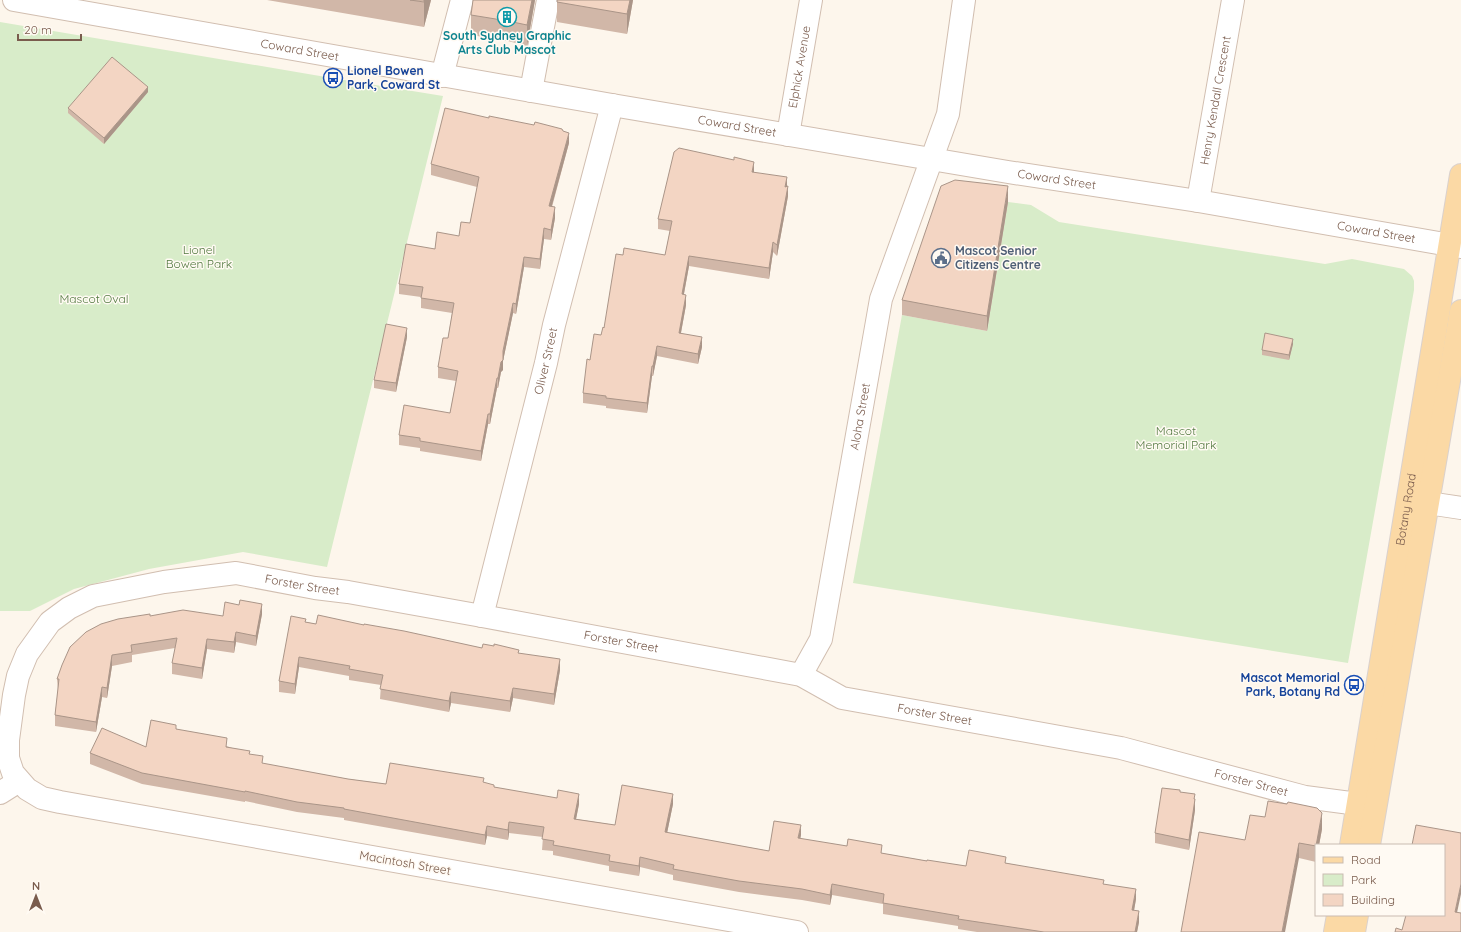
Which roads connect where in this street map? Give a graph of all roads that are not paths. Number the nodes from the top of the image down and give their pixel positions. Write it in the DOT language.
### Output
graph roads {
  1 [pos="14,0"];
  2 [pos="462,0"];
  3 [pos="548,0"];
  4 [pos="811,0"];
  5 [pos="964,0"];
  6 [pos="1233,0"];
  7 [pos="442,76"];
  8 [pos="531,91"];
  9 [pos="612,105"];
  10 [pos="788,135"];
  11 [pos="931,159"];
  12 [pos="1461,175"];
  13 [pos="1198,201"];
  14 [pos="1455,246"];
  15 [pos="1461,311"];
  16 [pos="1428,503"];
  17 [pos="1461,508"];
  18 [pos="482,616"];
  19 [pos="801,675"];
  20 [pos="19,781"];
  21 [pos="0,793"];
  22 [pos="1358,804"];
  23 [pos="1351,844"];
  24 [pos="1369,844"];
  25 [pos="1338,916"];
  26 [pos="1357,916"];
  27 [pos="798,932"];
  28 [pos="1335,932"];
  29 [pos="1354,932"];
  1 -- 7 [label="street, Coward Street"];
  2 -- 7 [label="street"];
  3 -- 8 [label="street"];
  4 -- 10 [label="street, Elphick Avenue"];
  5 -- 11 [label="street"];
  6 -- 13 [label="street, Henry Kendall Crescent"];
  7 -- 8 [label="street, Coward Street"];
  8 -- 9 [label="street, Coward Street"];
  9 -- 10 [label="street, Coward Street"];
  9 -- 18 [label="street, Oliver Street"];
  10 -- 11 [label="street, Coward Street"];
  11 -- 13 [label="street, Coward Street"];
  11 -- 19 [label="street, Aloha Street"];
  12 -- 14 [label="main road, Botany Road"];
  13 -- 14 [label="street, Coward Street"];
  14 -- 22 [label="main road, Botany Road"];
  15 -- 16 [label="main road, Botany Road"];
  16 -- 17 [label="street"];
  16 -- 24 [label="main road, Botany Road"];
  18 -- 19 [label="street, Forster Street"];
  18 -- 20 [label="street, Forster Street"];
  19 -- 22 [label="street, Forster Street"];
  20 -- 21 [label="street"];
  20 -- 27 [label="street, Macintosh Street"];
  22 -- 23 [label="main road, Botany Road"];
  25 -- 28 [label="main road"];
  26 -- 29 [label="main road"];
}
